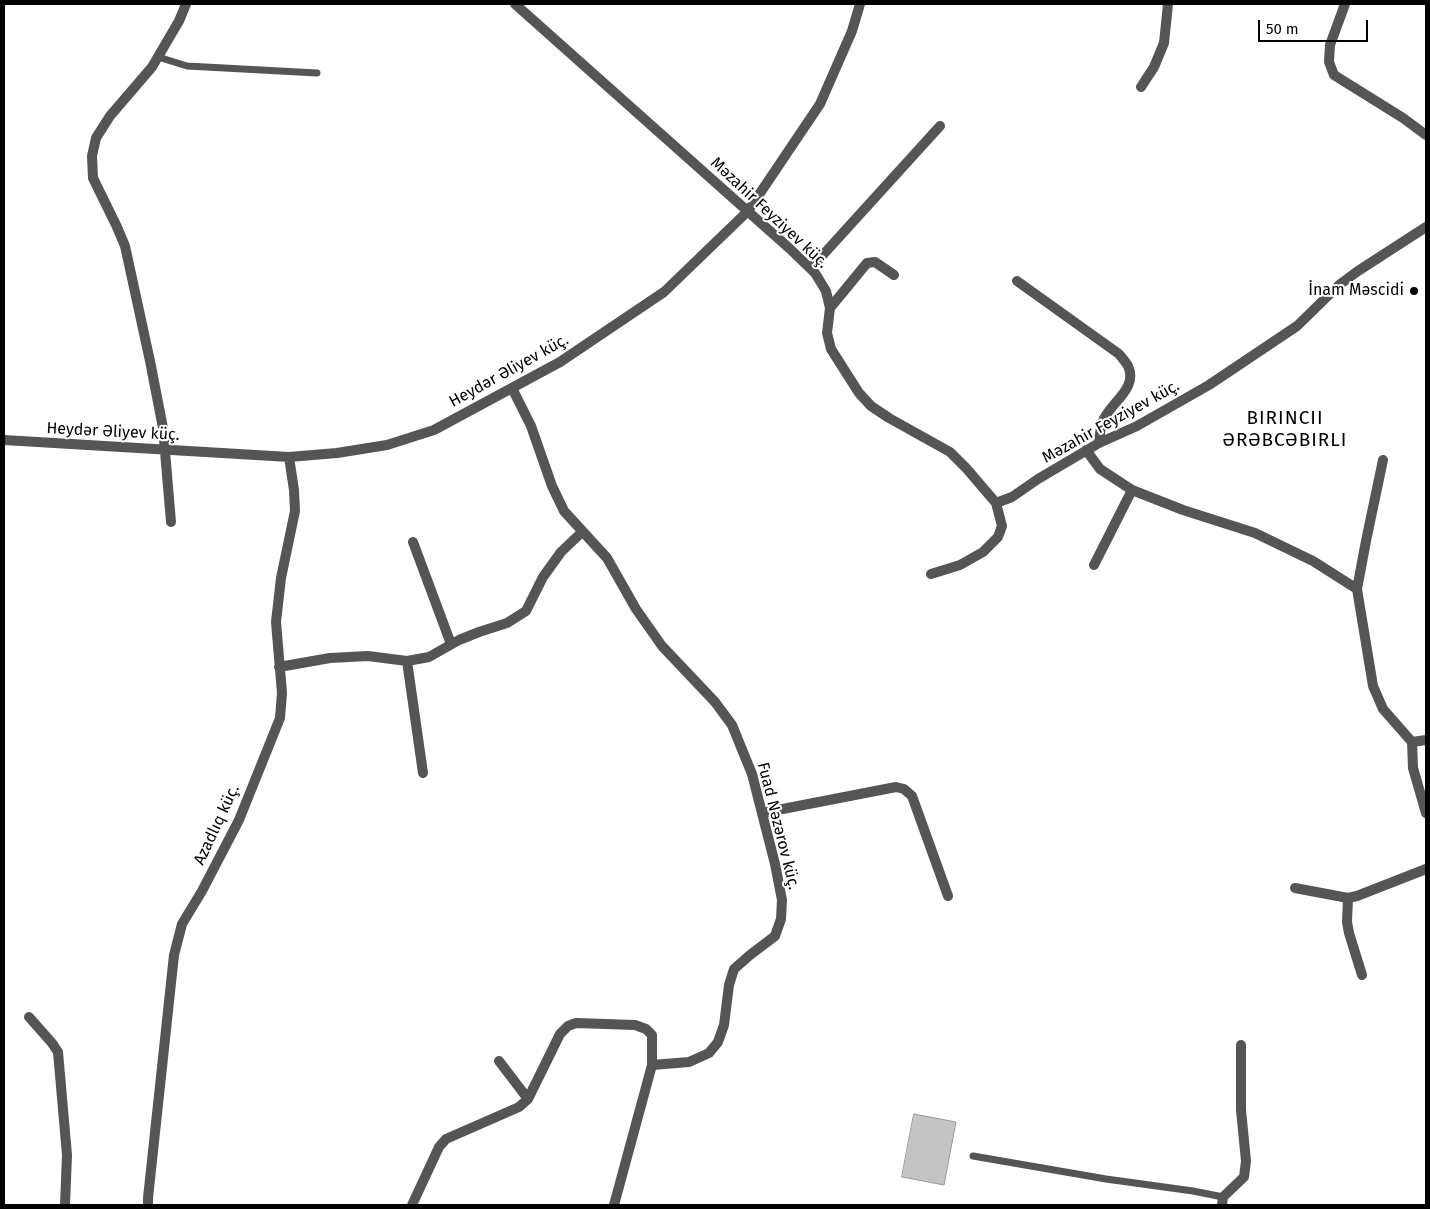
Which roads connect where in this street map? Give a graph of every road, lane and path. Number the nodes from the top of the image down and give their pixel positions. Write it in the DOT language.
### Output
graph roads {
  1 [pos="186,4"];
  2 [pos="516,4"];
  3 [pos="860,4"];
  4 [pos="1168,4"];
  5 [pos="1345,4"];
  6 [pos="158,56"];
  7 [pos="317,73"];
  8 [pos="1141,87"];
  9 [pos="940,126"];
  10 [pos="1426,135"];
  11 [pos="748,211"];
  12 [pos="1426,226"];
  13 [pos="811,268"];
  14 [pos="894,275"];
  15 [pos="1017,281"];
  16 [pos="830,308"];
  17 [pos="512,388"];
  18 [pos="4,440"];
  19 [pos="1099,443"];
  20 [pos="165,450"];
  21 [pos="1086,450"];
  22 [pos="289,457"];
  23 [pos="1383,460"];
  24 [pos="1132,490"];
  25 [pos="996,503"];
  26 [pos="171,522"];
  27 [pos="582,532"];
  28 [pos="413,542"];
  29 [pos="1094,565"];
  30 [pos="931,574"];
  31 [pos="1357,589"];
  32 [pos="451,644"];
  33 [pos="406,661"];
  34 [pos="279,667"];
  35 [pos="1426,740"];
  36 [pos="1412,742"];
  37 [pos="422,773"];
  38 [pos="762,813"];
  39 [pos="1426,814"];
  40 [pos="1426,868"];
  41 [pos="1295,888"];
  42 [pos="948,896"];
  43 [pos="1348,898"];
  44 [pos="1362,974"];
  45 [pos="29,1017"];
  46 [pos="1241,1046"];
  47 [pos="499,1061"];
  48 [pos="652,1065"];
  49 [pos="528,1098"];
  50 [pos="972,1156"];
  51 [pos="1223,1201"];
  52 [pos="65,1205"];
  53 [pos="148,1205"];
  54 [pos="412,1205"];
  55 [pos="614,1205"];
  1 -- 6 [label="street"];
  2 -- 11 [label="street, Məzahir Feyziyev küç."];
  3 -- 11 [label="street, Heydər Əliyev küç."];
  4 -- 8 [label="street"];
  5 -- 10 [label="street"];
  6 -- 7 [label="lane"];
  6 -- 20 [label="street"];
  9 -- 13 [label="street"];
  11 -- 13 [label="street, Məzahir Feyziyev küç."];
  11 -- 17 [label="street, Heydər Əliyev küç."];
  12 -- 19 [label="street, Məzahir Feyziyev küç."];
  13 -- 16 [label="street, Məzahir Feyziyev küç."];
  14 -- 16 [label="street"];
  15 -- 19 [label="street"];
  16 -- 25 [label="street, Məzahir Feyziyev küç."];
  17 -- 22 [label="street, Heydər Əliyev küç."];
  17 -- 27 [label="street, Fuad Nəzərov küç."];
  18 -- 20 [label="street, Heydər Əliyev küç."];
  19 -- 21 [label="street, Məzahir Feyziyev küç."];
  20 -- 22 [label="street, Heydər Əliyev küç."];
  20 -- 26 [label="street"];
  21 -- 24 [label="street"];
  21 -- 25 [label="street, Məzahir Feyziyev küç."];
  22 -- 34 [label="street, Azadlıq küç."];
  23 -- 31 [label="street"];
  24 -- 29 [label="street"];
  24 -- 31 [label="street"];
  25 -- 30 [label="street"];
  27 -- 32 [label="street"];
  27 -- 38 [label="street, Fuad Nəzərov küç."];
  28 -- 32 [label="street"];
  31 -- 36 [label="street"];
  32 -- 33 [label="street"];
  33 -- 34 [label="street"];
  33 -- 37 [label="street"];
  34 -- 53 [label="street, Azadlıq küç."];
  35 -- 36 [label="street"];
  36 -- 39 [label="street"];
  38 -- 42 [label="street"];
  38 -- 48 [label="street, Fuad Nəzərov küç."];
  40 -- 43 [label="street"];
  41 -- 43 [label="street"];
  43 -- 44 [label="street"];
  45 -- 52 [label="street"];
  46 -- 51 [label="street"];
  47 -- 49 [label="street"];
  48 -- 49 [label="street"];
  48 -- 55 [label="street"];
  49 -- 54 [label="street"];
  50 -- 51 [label="lane"];
}
